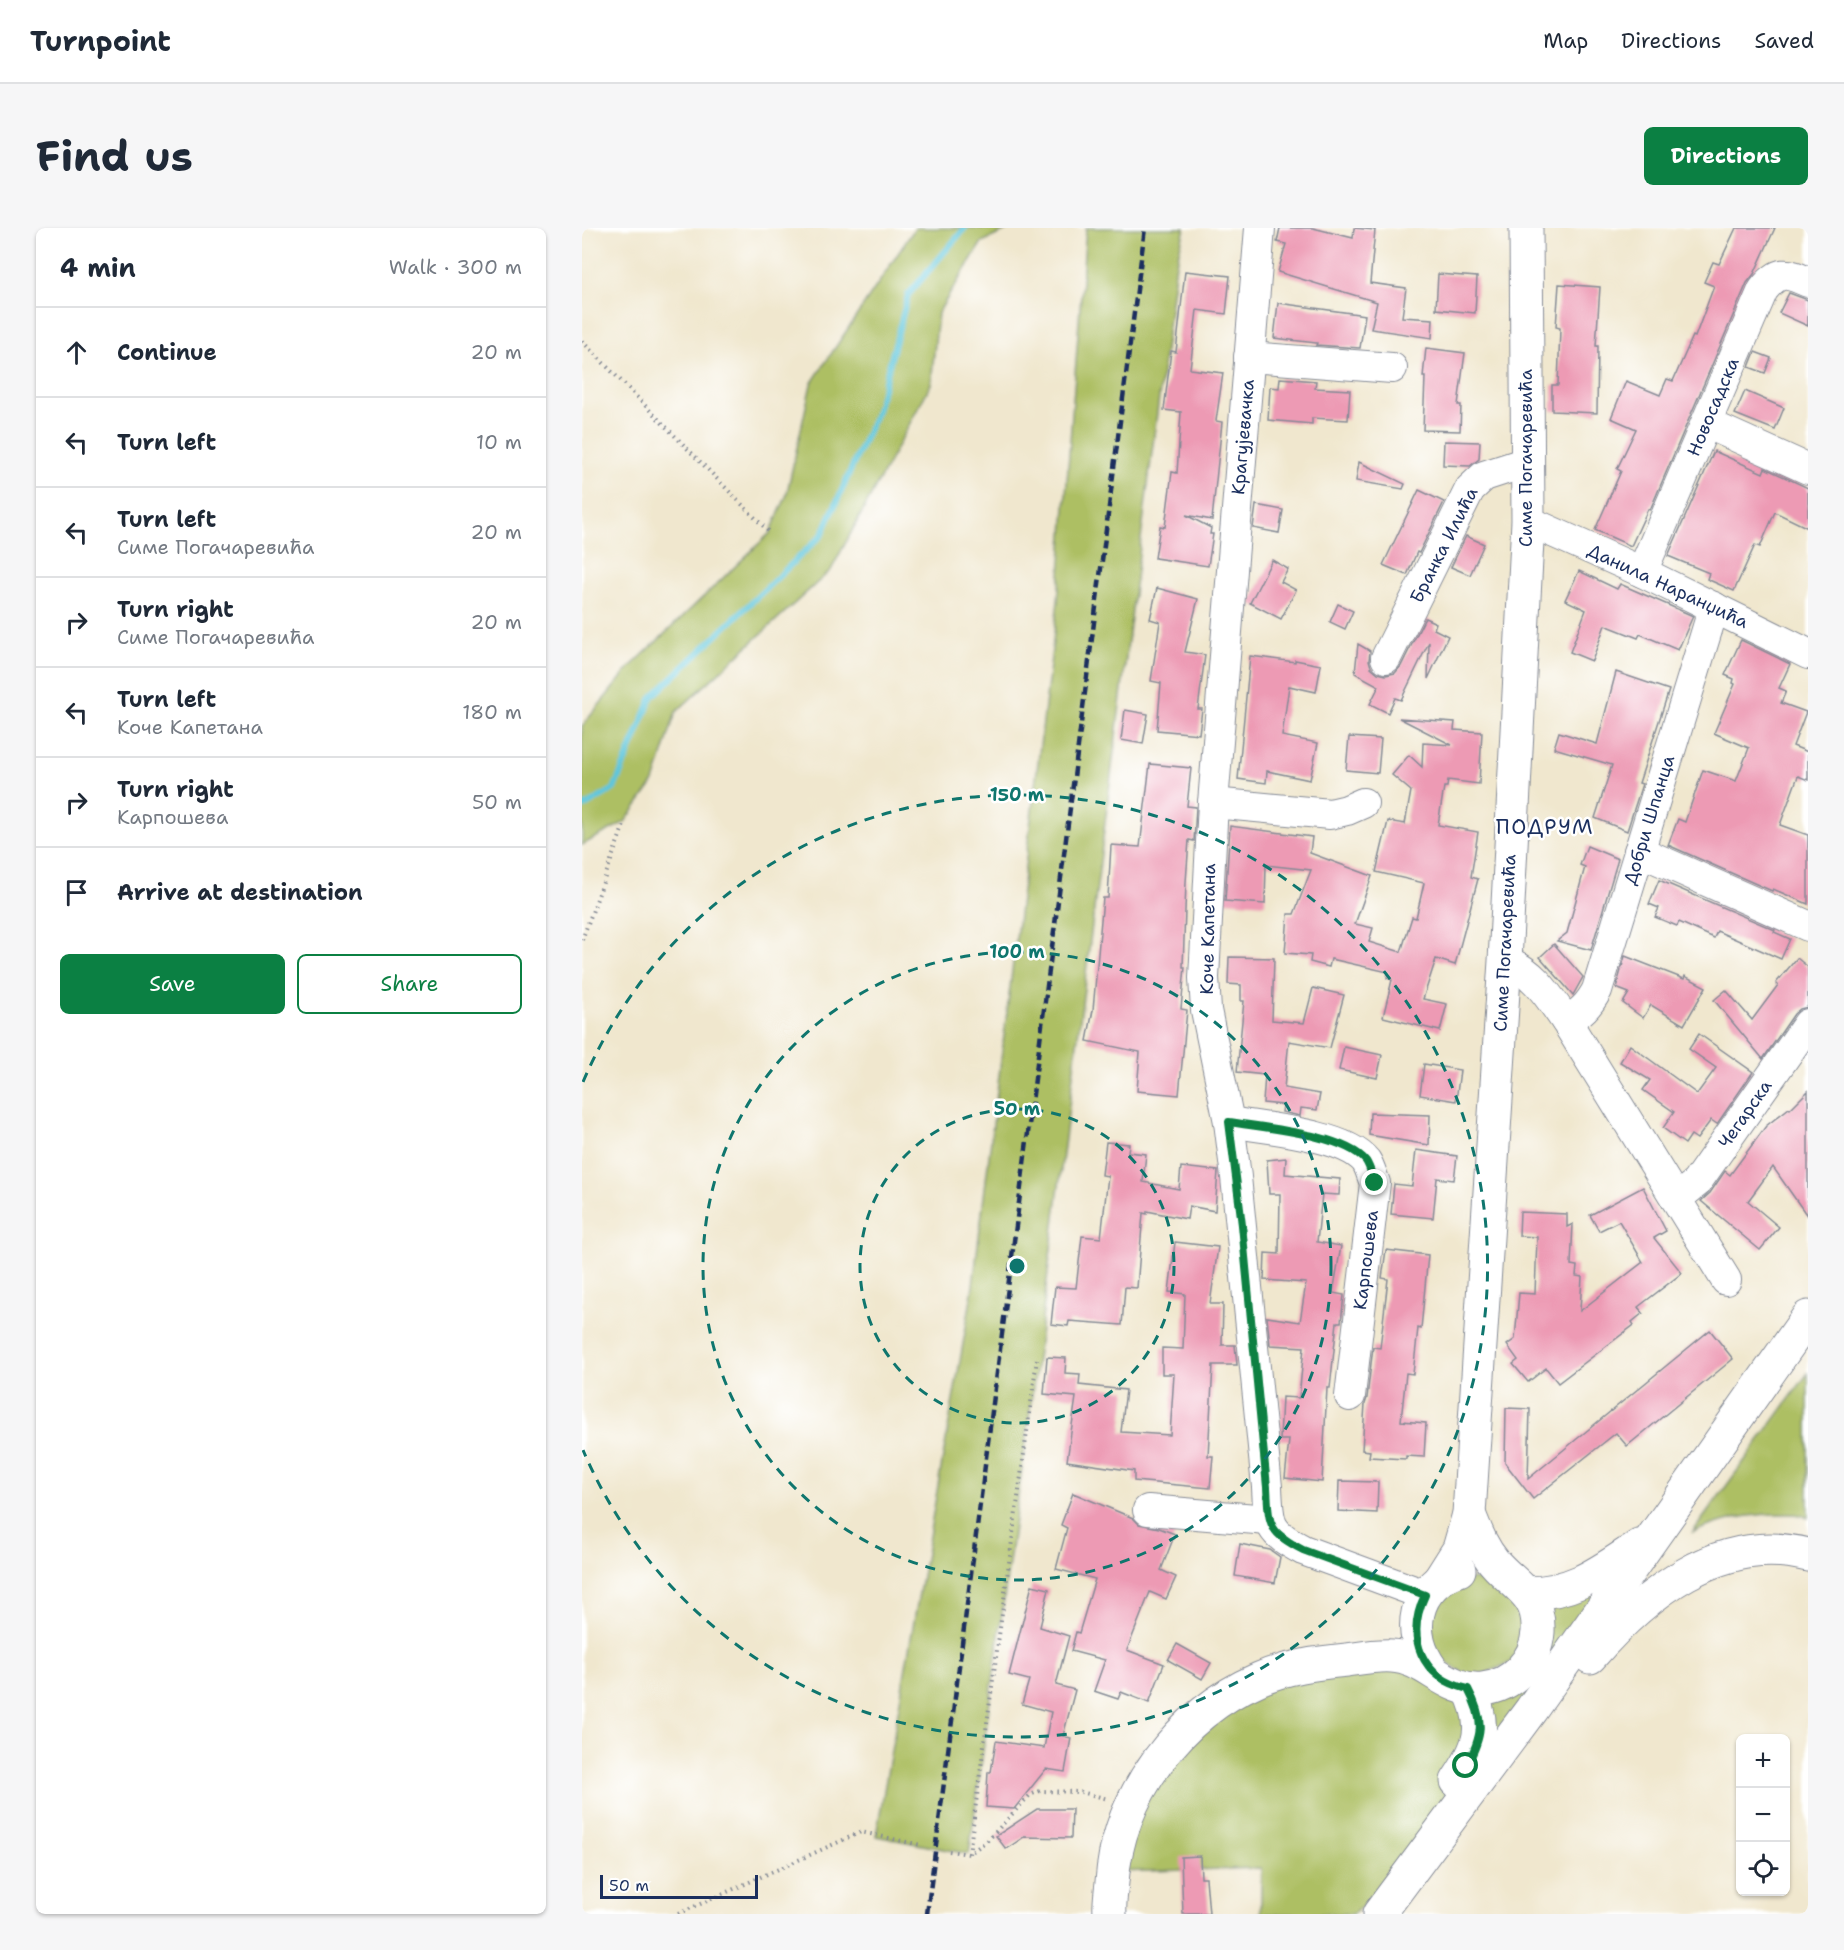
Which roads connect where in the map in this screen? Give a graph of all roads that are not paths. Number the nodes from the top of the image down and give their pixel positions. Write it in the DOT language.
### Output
graph roads {
  1 [pos="1260,228"];
  2 [pos="1526,228"];
  3 [pos="1808,282"];
  4 [pos="1249,357"];
  5 [pos="1392,368"];
  6 [pos="1706,423"];
  7 [pos="1527,462"];
  8 [pos="1808,469"];
  9 [pos="1236,516"];
  10 [pos="1528,521"];
  11 [pos="1642,572"];
  12 [pos="1714,607"];
  13 [pos="1808,654"];
  14 [pos="1386,658"];
  15 [pos="1213,803"];
  16 [pos="1363,803"];
  17 [pos="1639,851"];
  18 [pos="1808,926"];
  19 [pos="1505,961"];
  20 [pos="1566,1021"];
  21 [pos="1808,1024"];
  22 [pos="1229,1122"];
  23 [pos="1676,1199"];
  24 [pos="1726,1280"];
  25 [pos="1808,1317"];
  26 [pos="1350,1396"];
  27 [pos="1148,1510"];
  28 [pos="1469,1514"];
  29 [pos="1269,1520"];
  30 [pos="1657,1533"];
  31 [pos="1808,1555"];
  32 [pos="1517,1584"];
  33 [pos="1427,1599"];
  34 [pos="1376,1656"];
  35 [pos="1432,1670"];
  36 [pos="1468,1689"];
  37 [pos="1531,1710"];
  38 [pos="1410,1873"];
  39 [pos="1110,1914"];
  40 [pos="1379,1914"];
  1 -- 4 [label="street, Крагујевачка"];
  2 -- 7 [label="main road, Симе Погачаревића"];
  3 -- 6 [label="street, Новосадска"];
  4 -- 5 [label="street, Крагујевачка"];
  4 -- 9 [label="street, Крагујевачка"];
  6 -- 8 [label="street"];
  6 -- 11 [label="street, Новосадска"];
  7 -- 10 [label="main road, Симе Погачаревића"];
  7 -- 14 [label="street, Бранка Илића"];
  9 -- 15 [label="street, Коче Капетана"];
  10 -- 11 [label="street, Данила Наранџића"];
  10 -- 19 [label="main road, Симе Погачаревића"];
  11 -- 12 [label="street, Данила Наранџића"];
  12 -- 13 [label="street, Данила Наранџића"];
  12 -- 17 [label="street, Добри Шпанца"];
  15 -- 16 [label="street"];
  15 -- 22 [label="street, Коче Капетана"];
  17 -- 18 [label="street"];
  17 -- 20 [label="street, Добри Шпанца"];
  19 -- 20 [label="street"];
  19 -- 28 [label="main road, Симе Погачаревића"];
  20 -- 23 [label="street"];
  21 -- 23 [label="street, Чегарска"];
  22 -- 26 [label="street, Карпошева"];
  22 -- 29 [label="street, Коче Капетана"];
  23 -- 24 [label="street"];
  25 -- 30 [label="main road"];
  27 -- 29 [label="street"];
  28 -- 32 [label="main road, Симе Погачаревића"];
  28 -- 33 [label="main road, Симе Погачаревића"];
  29 -- 33 [label="street"];
  30 -- 32 [label="main road"];
  30 -- 37 [label="main road"];
  31 -- 37 [label="main road"];
  32 -- 33 [label="main road"];
  32 -- 36 [label="main road, Симе Погачаревића"];
  33 -- 34 [label="main road, Симе Погачаревића"];
  33 -- 35 [label="main road, Симе Погачаревића"];
  34 -- 35 [label="main road, Симе Погачаревића"];
  34 -- 39 [label="main road, Симе Погачаревића"];
  35 -- 36 [label="main road, Симе Погачаревића"];
  36 -- 38 [label="main road"];
  37 -- 38 [label="main road"];
  38 -- 40 [label="main road"];
}
